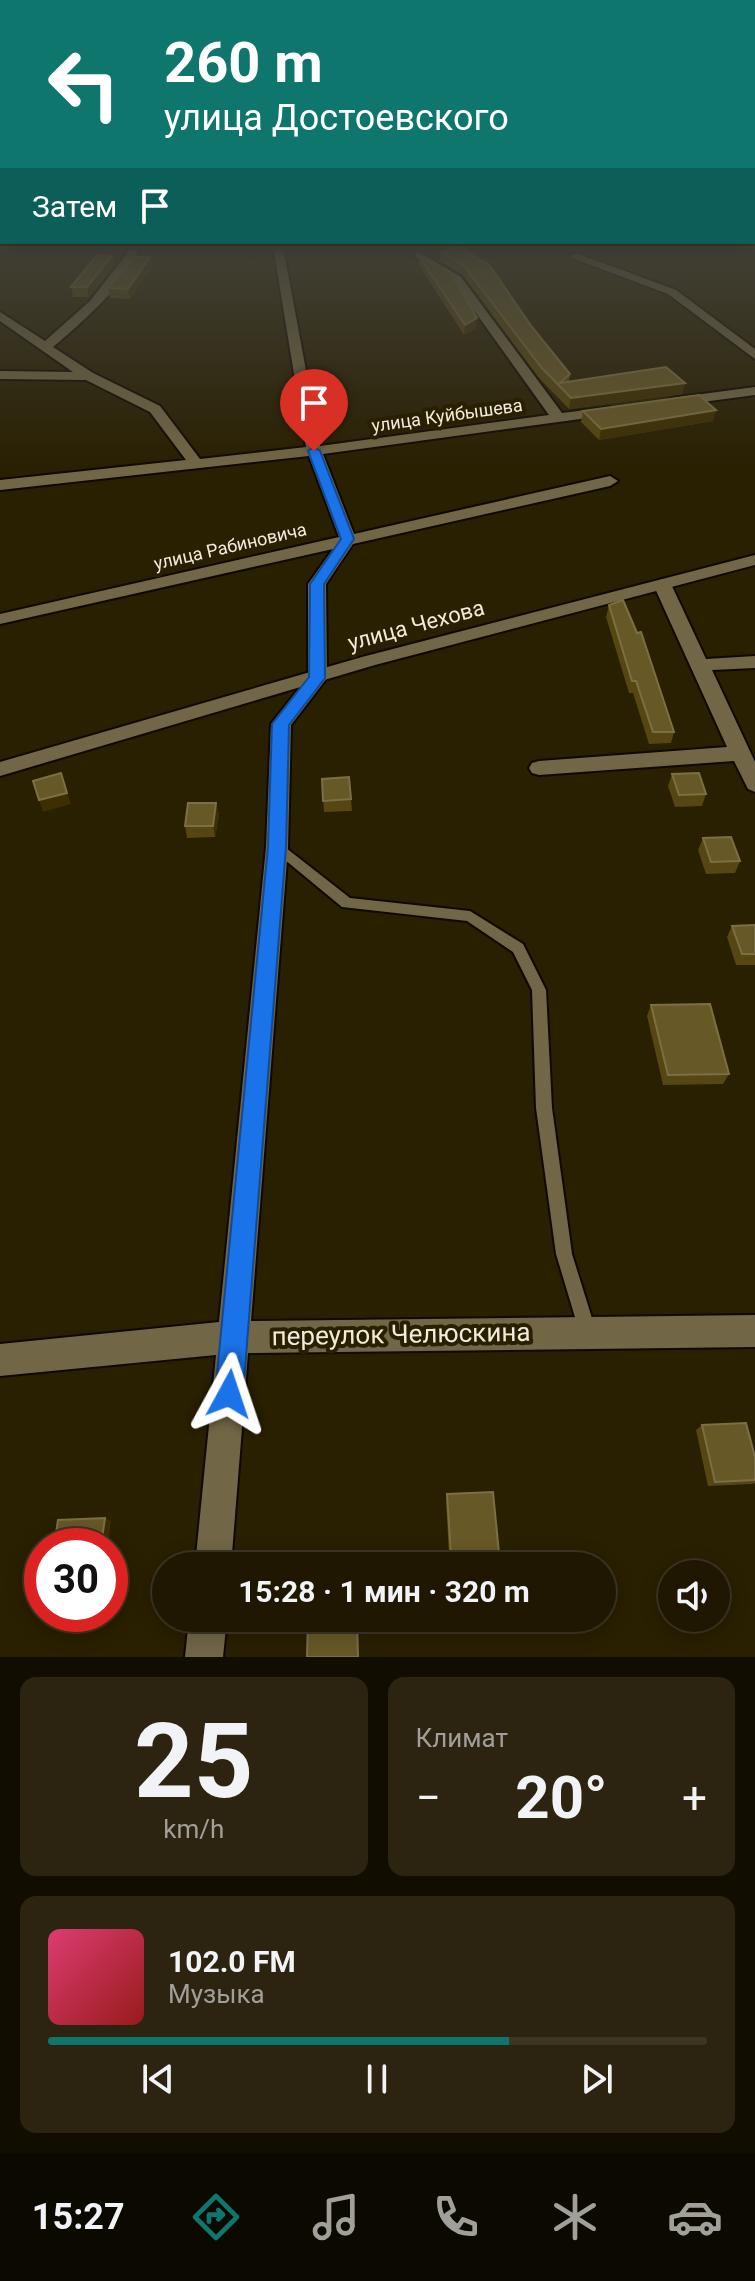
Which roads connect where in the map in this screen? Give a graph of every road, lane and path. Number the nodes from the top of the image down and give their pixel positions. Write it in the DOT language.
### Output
graph roads {
  1 [pos="85,314"];
  2 [pos="290,314"];
  3 [pos="483,314"];
  4 [pos="701,314"];
  5 [pos="0,316"];
  6 [pos="45,347"];
  7 [pos="755,355"];
  8 [pos="0,375"];
  9 [pos="88,376"];
  10 [pos="755,391"];
  11 [pos="649,406"];
  12 [pos="619,410"];
  13 [pos="558,418"];
  14 [pos="314,451"];
  15 [pos="196,463"];
  16 [pos="610,481"];
  17 [pos="0,485"];
  18 [pos="348,539"];
  19 [pos="755,560"];
  20 [pos="662,584"];
  21 [pos="0,619"];
  22 [pos="755,662"];
  23 [pos="700,665"];
  24 [pos="317,678"];
  25 [pos="740,753"];
  26 [pos="539,768"];
  27 [pos="0,769"];
  28 [pos="755,784"];
  29 [pos="277,847"];
  30 [pos="587,1331"];
  31 [pos="755,1331"];
  32 [pos="234,1337"];
  33 [pos="0,1360"];
  34 [pos="214,1552"];
  35 [pos="207,1632"];
  36 [pos="204,1657"];
  1 -- 6 [label="street"];
  2 -- 14 [label="street"];
  3 -- 13 [label="street"];
  4 -- 7 [label="street"];
  5 -- 6 [label="street"];
  6 -- 9 [label="street"];
  8 -- 9 [label="street"];
  9 -- 15 [label="street"];
  10 -- 11 [label="street"];
  12 -- 13 [label="street, улица Куйбышева"];
  13 -- 14 [label="street, улица Куйбышева"];
  14 -- 15 [label="street, улица Куйбышева"];
  14 -- 18 [label="street"];
  15 -- 17 [label="street, улица Куйбышева"];
  16 -- 18 [label="street, улица Рабиновича"];
  18 -- 21 [label="street, улица Рабиновича"];
  18 -- 24 [label="street"];
  19 -- 20 [label="street, улица Чехова"];
  20 -- 23 [label="street"];
  20 -- 24 [label="street, улица Чехова"];
  22 -- 23 [label="street"];
  23 -- 25 [label="street"];
  24 -- 27 [label="street, улица Чехова"];
  24 -- 29 [label="street"];
  25 -- 26 [label="street"];
  25 -- 28 [label="street"];
  29 -- 30 [label="lane"];
  29 -- 32 [label="street"];
  30 -- 31 [label="street, переулок Челюскина"];
  30 -- 32 [label="street, переулок Челюскина"];
  32 -- 33 [label="street, переулок Челюскина"];
  32 -- 34 [label="street"];
  35 -- 36 [label="street"];
}
